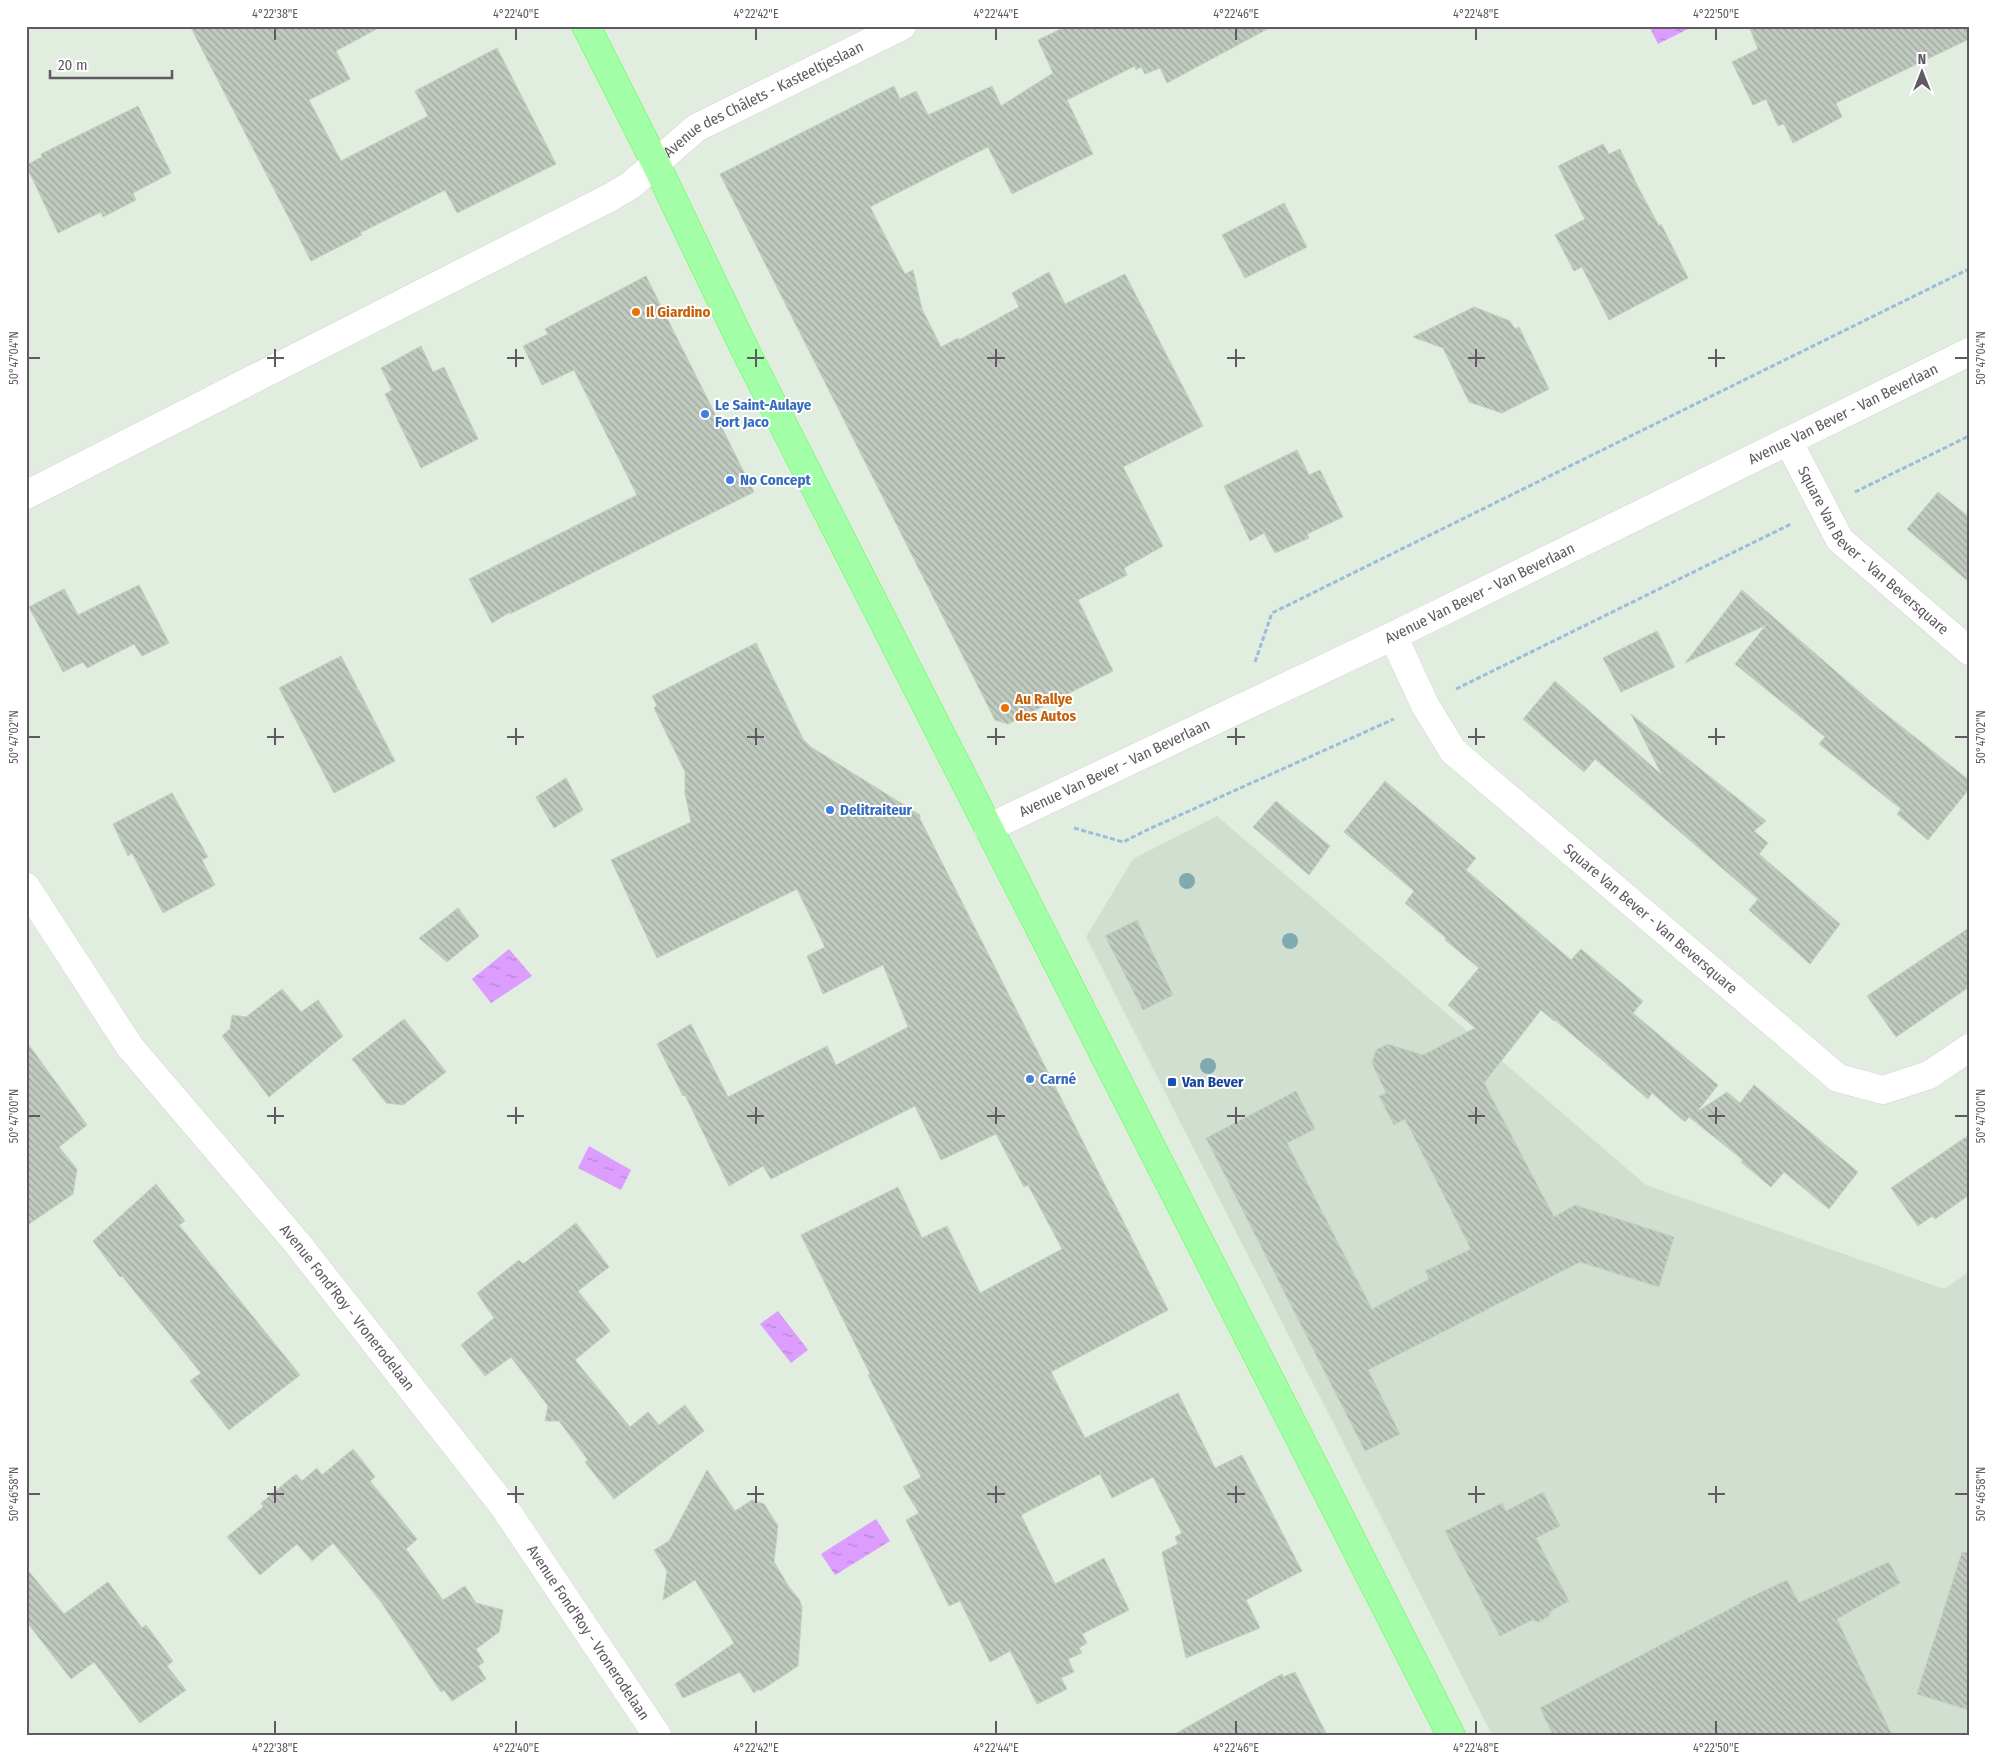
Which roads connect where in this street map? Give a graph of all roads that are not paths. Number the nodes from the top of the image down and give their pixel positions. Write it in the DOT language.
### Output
graph roads {
  1 [pos="586,26"];
  2 [pos="902,26"];
  3 [pos="656,164"];
  4 [pos="1969,352"];
  5 [pos="1788,441"];
  6 [pos="26,495"];
  7 [pos="1393,636"];
  8 [pos="1969,651"];
  9 [pos="988,828"];
  10 [pos="26,887"];
  11 [pos="1969,1048"];
  12 [pos="657,1735"];
  13 [pos="1451,1735"];
  1 -- 3 [label="main road"];
  2 -- 3 [label="street, Avenue des Châlets - Kasteeltjeslaan"];
  3 -- 6 [label="street, Avenue des Châlets - Kasteeltjeslaan"];
  3 -- 9 [label="main road"];
  4 -- 5 [label="street, Avenue Van Bever - Van Beverlaan"];
  5 -- 7 [label="street, Avenue Van Bever - Van Beverlaan"];
  5 -- 8 [label="street, Square Van Bever - Van Beversquare"];
  7 -- 9 [label="street, Avenue Van Bever - Van Beverlaan"];
  7 -- 11 [label="street, Square Van Bever - Van Beversquare"];
  9 -- 13 [label="main road"];
  10 -- 12 [label="street, Avenue Fond'Roy - Vronerodelaan"];
}
